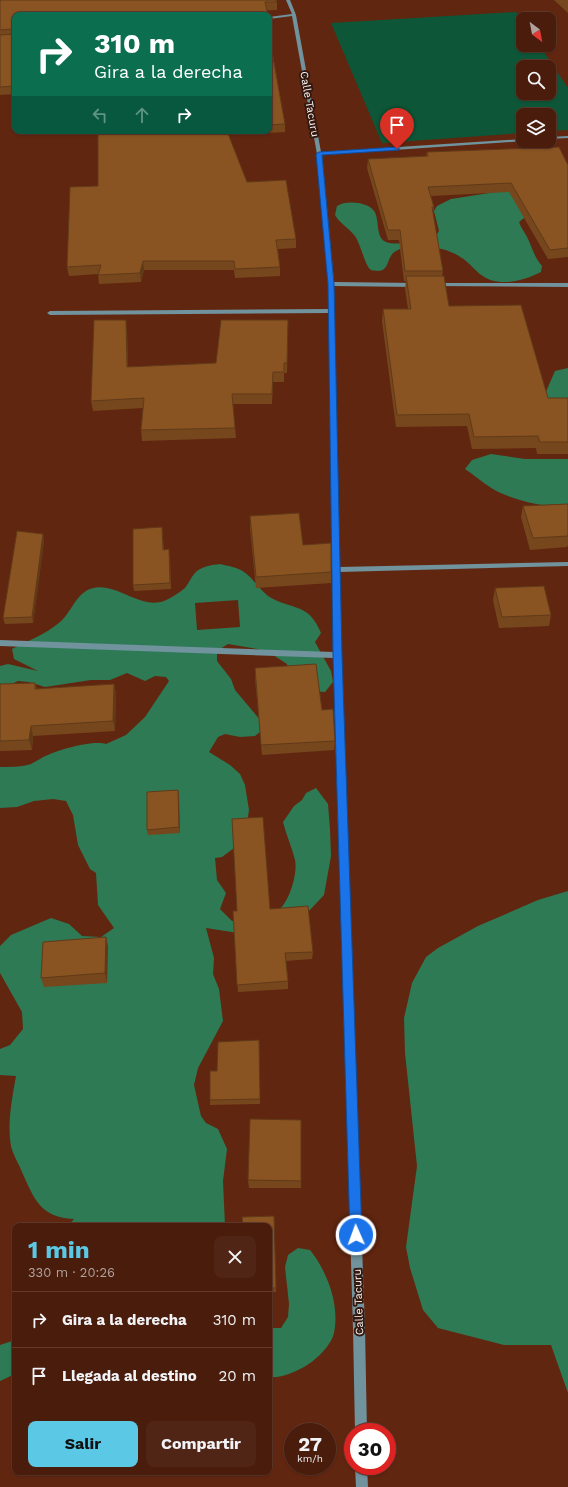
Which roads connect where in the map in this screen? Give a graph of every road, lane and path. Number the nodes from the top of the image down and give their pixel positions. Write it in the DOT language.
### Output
graph roads {
  1 [pos="288,0"];
  2 [pos="294,15"];
  3 [pos="272,18"];
  4 [pos="568,137"];
  5 [pos="556,138"];
  6 [pos="516,140"];
  7 [pos="319,154"];
  8 [pos="331,284"];
  9 [pos="568,285"];
  10 [pos="331,311"];
  11 [pos="50,313"];
  12 [pos="568,564"];
  13 [pos="336,570"];
  14 [pos="0,644"];
  15 [pos="337,655"];
  16 [pos="361,1423"];
  17 [pos="361,1475"];
  18 [pos="362,1487"];
  1 -- 2 [label="street, Calle Tacuru"];
  2 -- 3 [label="street"];
  2 -- 7 [label="street, Calle Tacuru"];
  4 -- 5 [label="street"];
  6 -- 7 [label="street"];
  7 -- 8 [label="street, Calle Tacuru"];
  8 -- 9 [label="street"];
  8 -- 10 [label="street, Calle Tacuru"];
  10 -- 11 [label="street"];
  10 -- 13 [label="street, Calle Tacuru"];
  12 -- 13 [label="street"];
  13 -- 15 [label="street, Calle Tacuru"];
  14 -- 15 [label="street"];
  15 -- 16 [label="street, Calle Tacuru"];
  17 -- 18 [label="street"];
}
